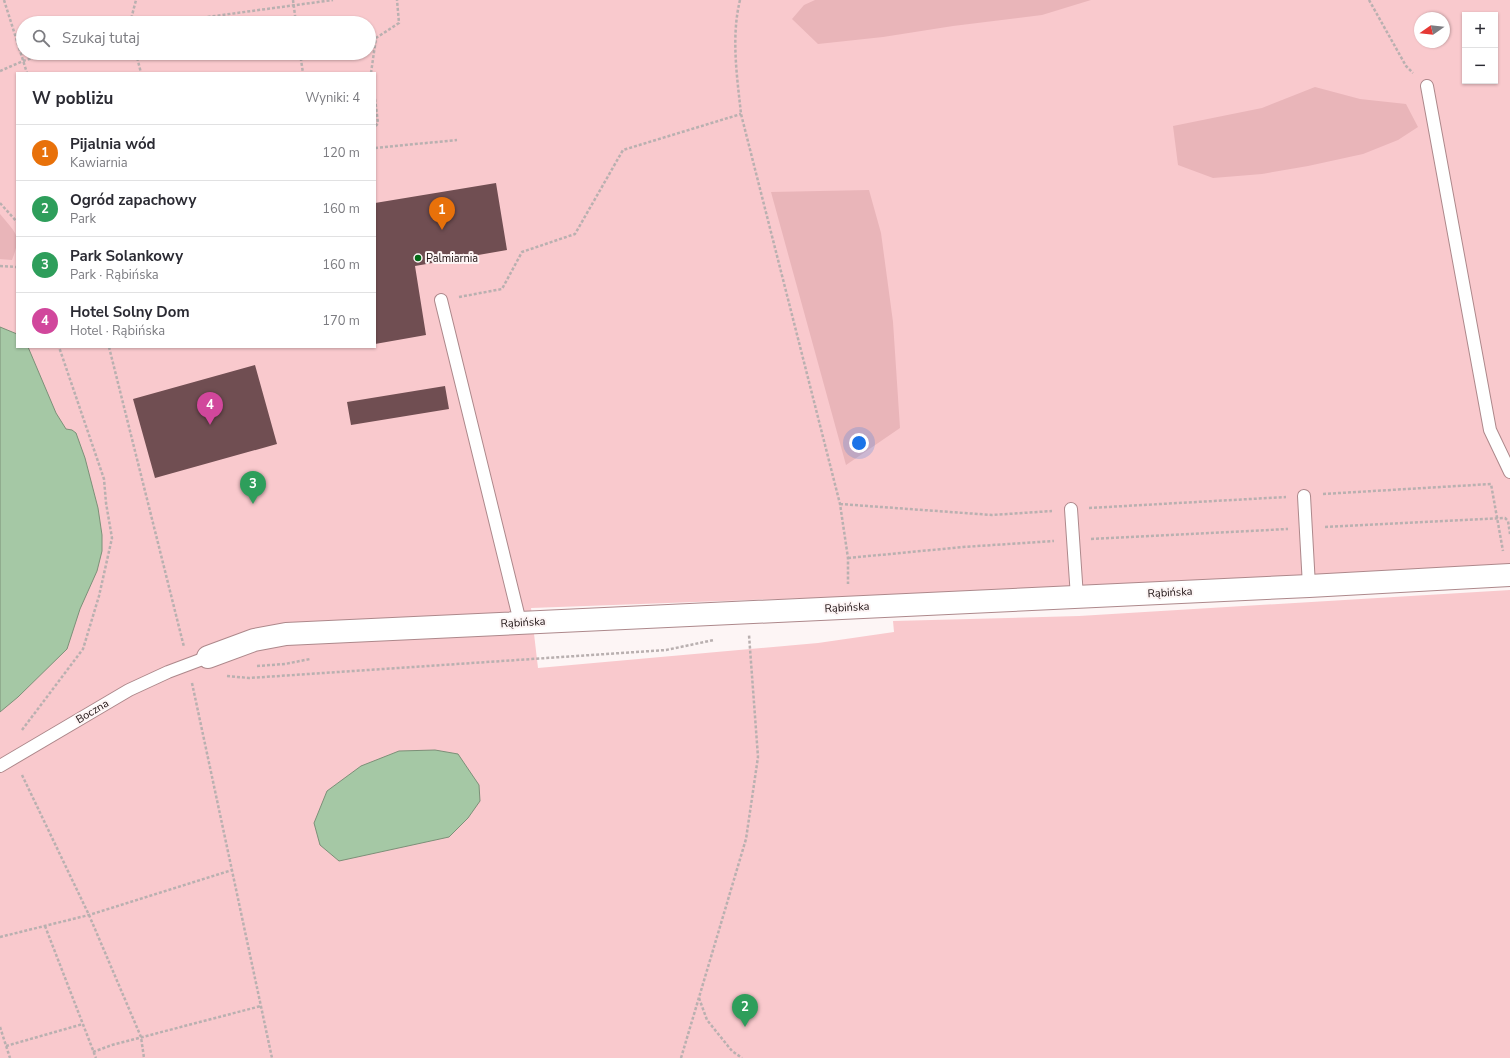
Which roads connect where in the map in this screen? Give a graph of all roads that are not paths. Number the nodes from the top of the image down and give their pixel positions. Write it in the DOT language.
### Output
graph roads {
  1 [pos="1427,86"];
  2 [pos="441,300"];
  3 [pos="1510,472"];
  4 [pos="1304,496"];
  5 [pos="1071,509"];
  6 [pos="1510,574"];
  7 [pos="1309,586"];
  8 [pos="1077,597"];
  9 [pos="520,622"];
  10 [pos="208,657"];
  11 [pos="188,665"];
  12 [pos="0,766"];
  1 -- 3 [label="lane"];
  2 -- 9 [label="lane"];
  4 -- 7 [label="lane"];
  5 -- 8 [label="lane"];
  6 -- 7 [label="street, Rąbińska"];
  7 -- 8 [label="street, Rąbińska"];
  8 -- 9 [label="street, Rąbińska"];
  9 -- 10 [label="street, Rąbińska"];
  10 -- 11 [label="lane, Rąbińska"];
  11 -- 12 [label="lane, Boczna"];
}
